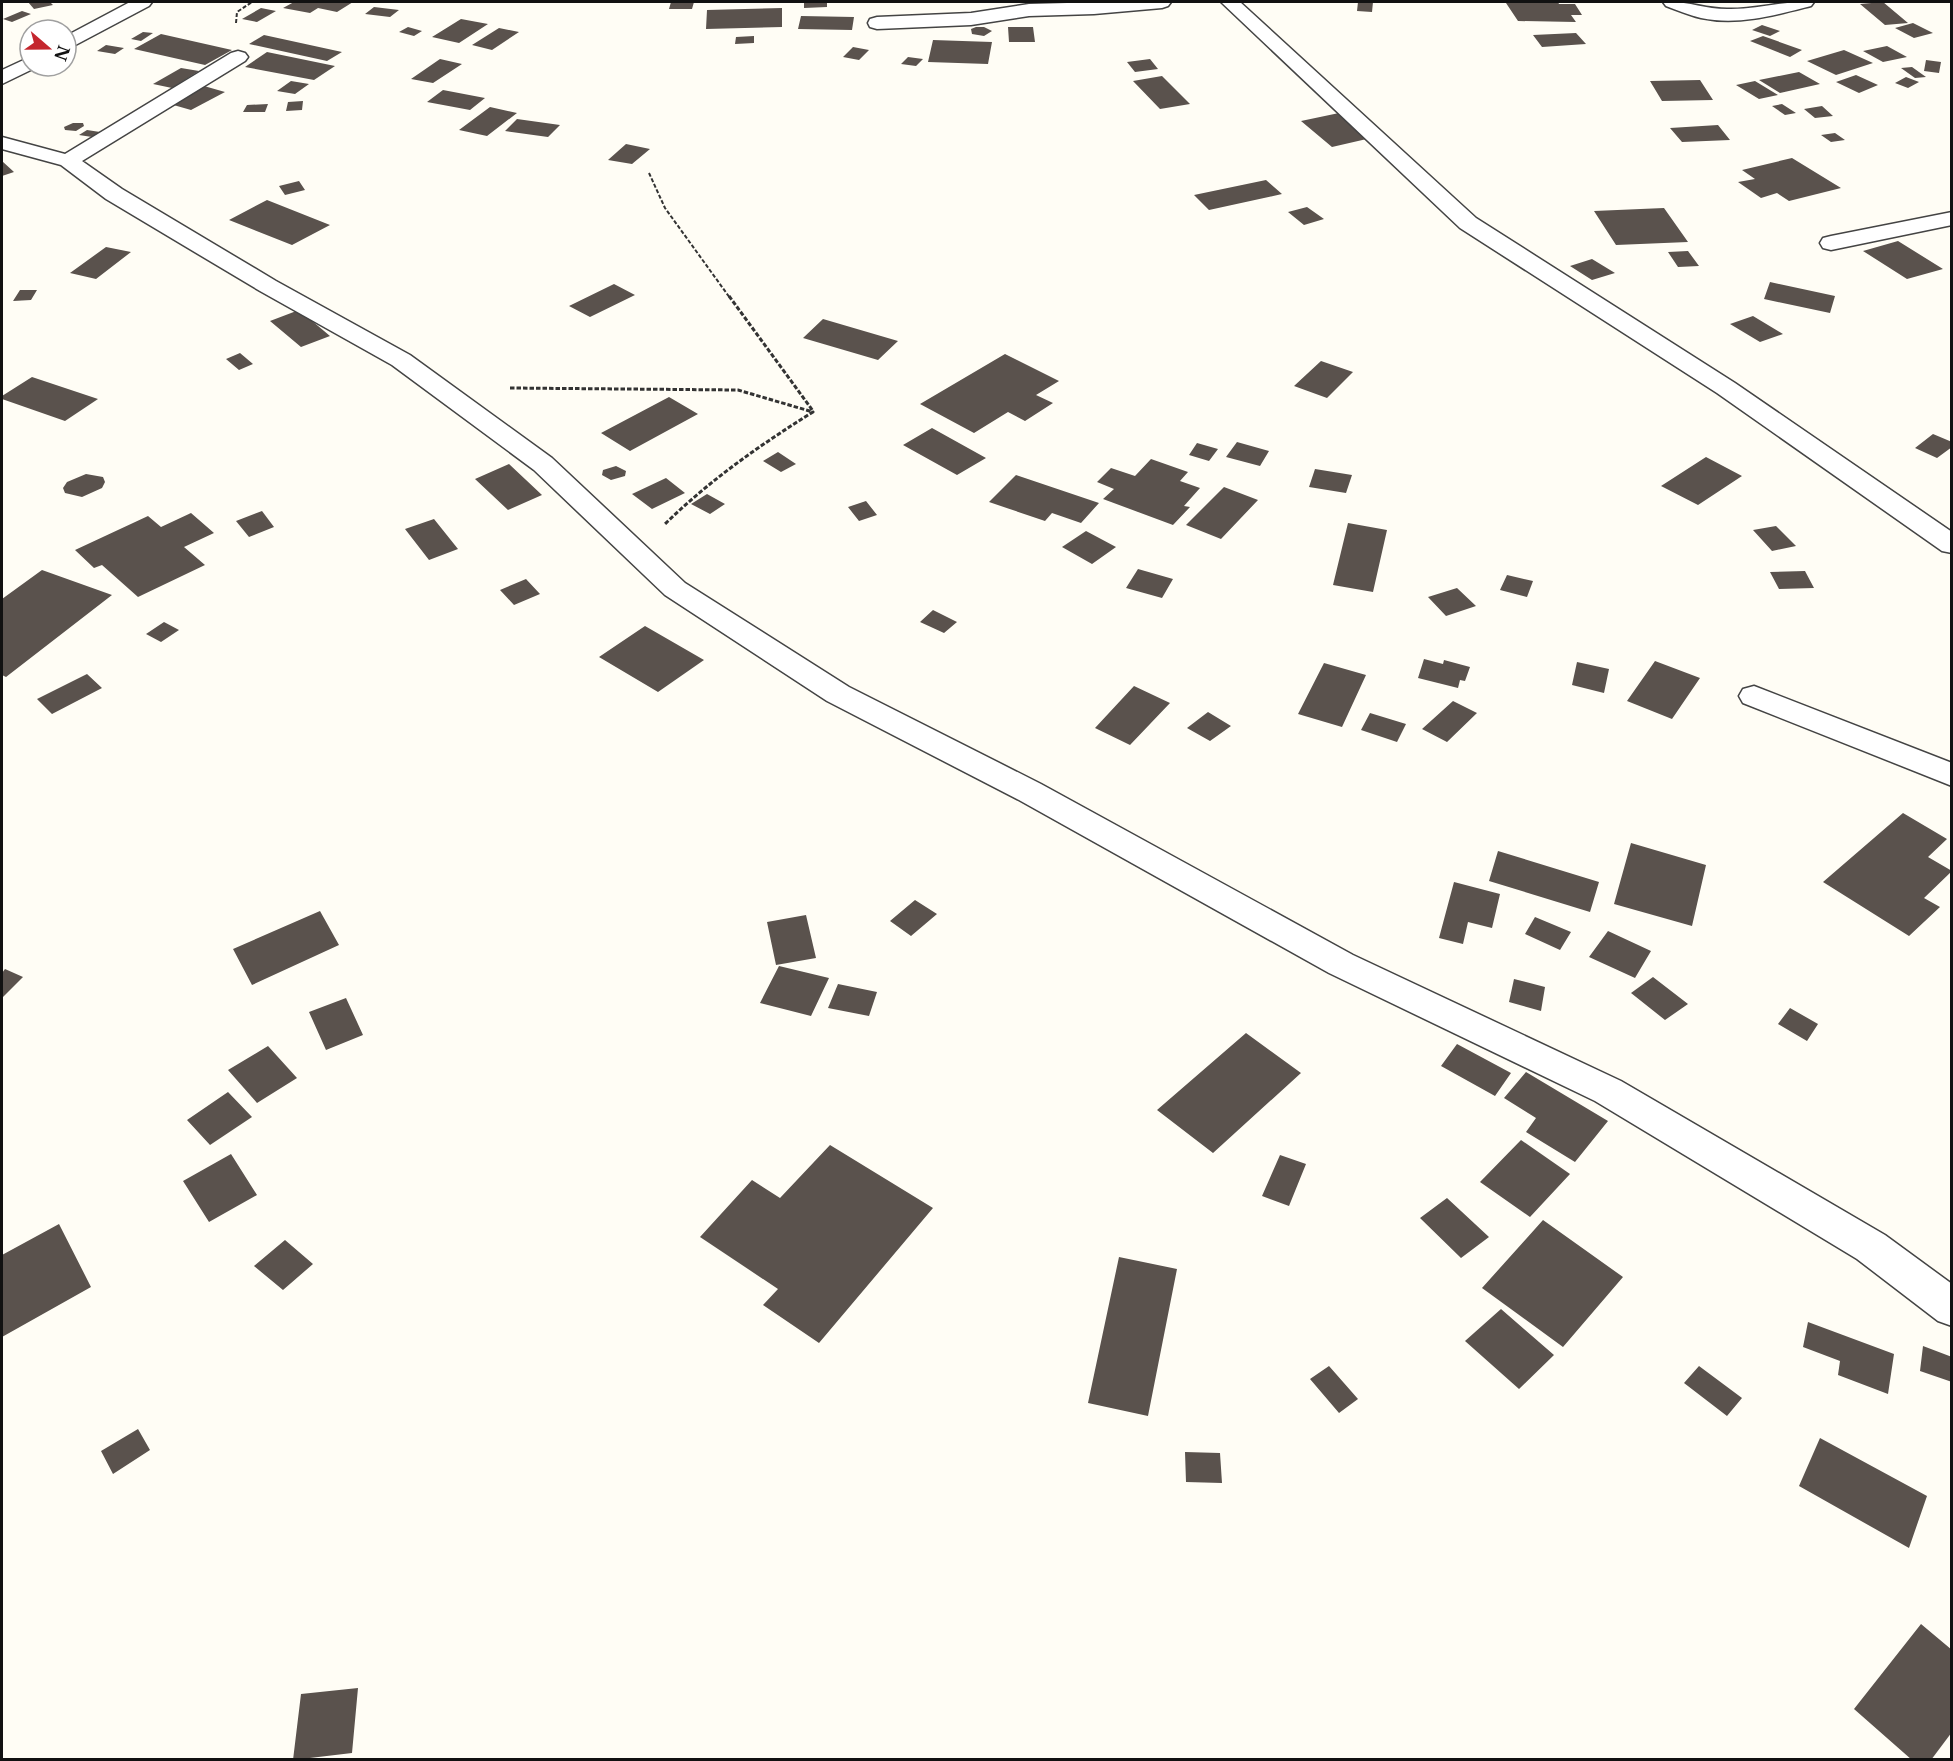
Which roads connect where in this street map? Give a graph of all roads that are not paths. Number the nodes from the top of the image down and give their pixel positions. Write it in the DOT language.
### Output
graph roads {
  1 [pos="143,2"];
  2 [pos="1162,2"];
  3 [pos="1230,2"];
  4 [pos="1672,2"];
  5 [pos="1805,2"];
  6 [pos="877,23"];
  7 [pos="78,37"];
  8 [pos="238,57"];
  9 [pos="18,69"];
  10 [pos="2,78"];
  11 [pos="2,143"];
  12 [pos="68,161"];
  13 [pos="1952,218"];
  14 [pos="1831,243"];
  15 [pos="1952,545"];
  16 [pos="1754,696"];
  17 [pos="1952,775"];
  18 [pos="1952,1308"];
  1 -- 7 [label="street"];
  2 -- 6 [label="street"];
  3 -- 15 [label="street"];
  4 -- 5 [label="street"];
  8 -- 12 [label="street"];
  9 -- 10 [label="street"];
  11 -- 12 [label="street"];
  12 -- 18 [label="street"];
  13 -- 14 [label="street"];
  16 -- 17 [label="street"];
}
